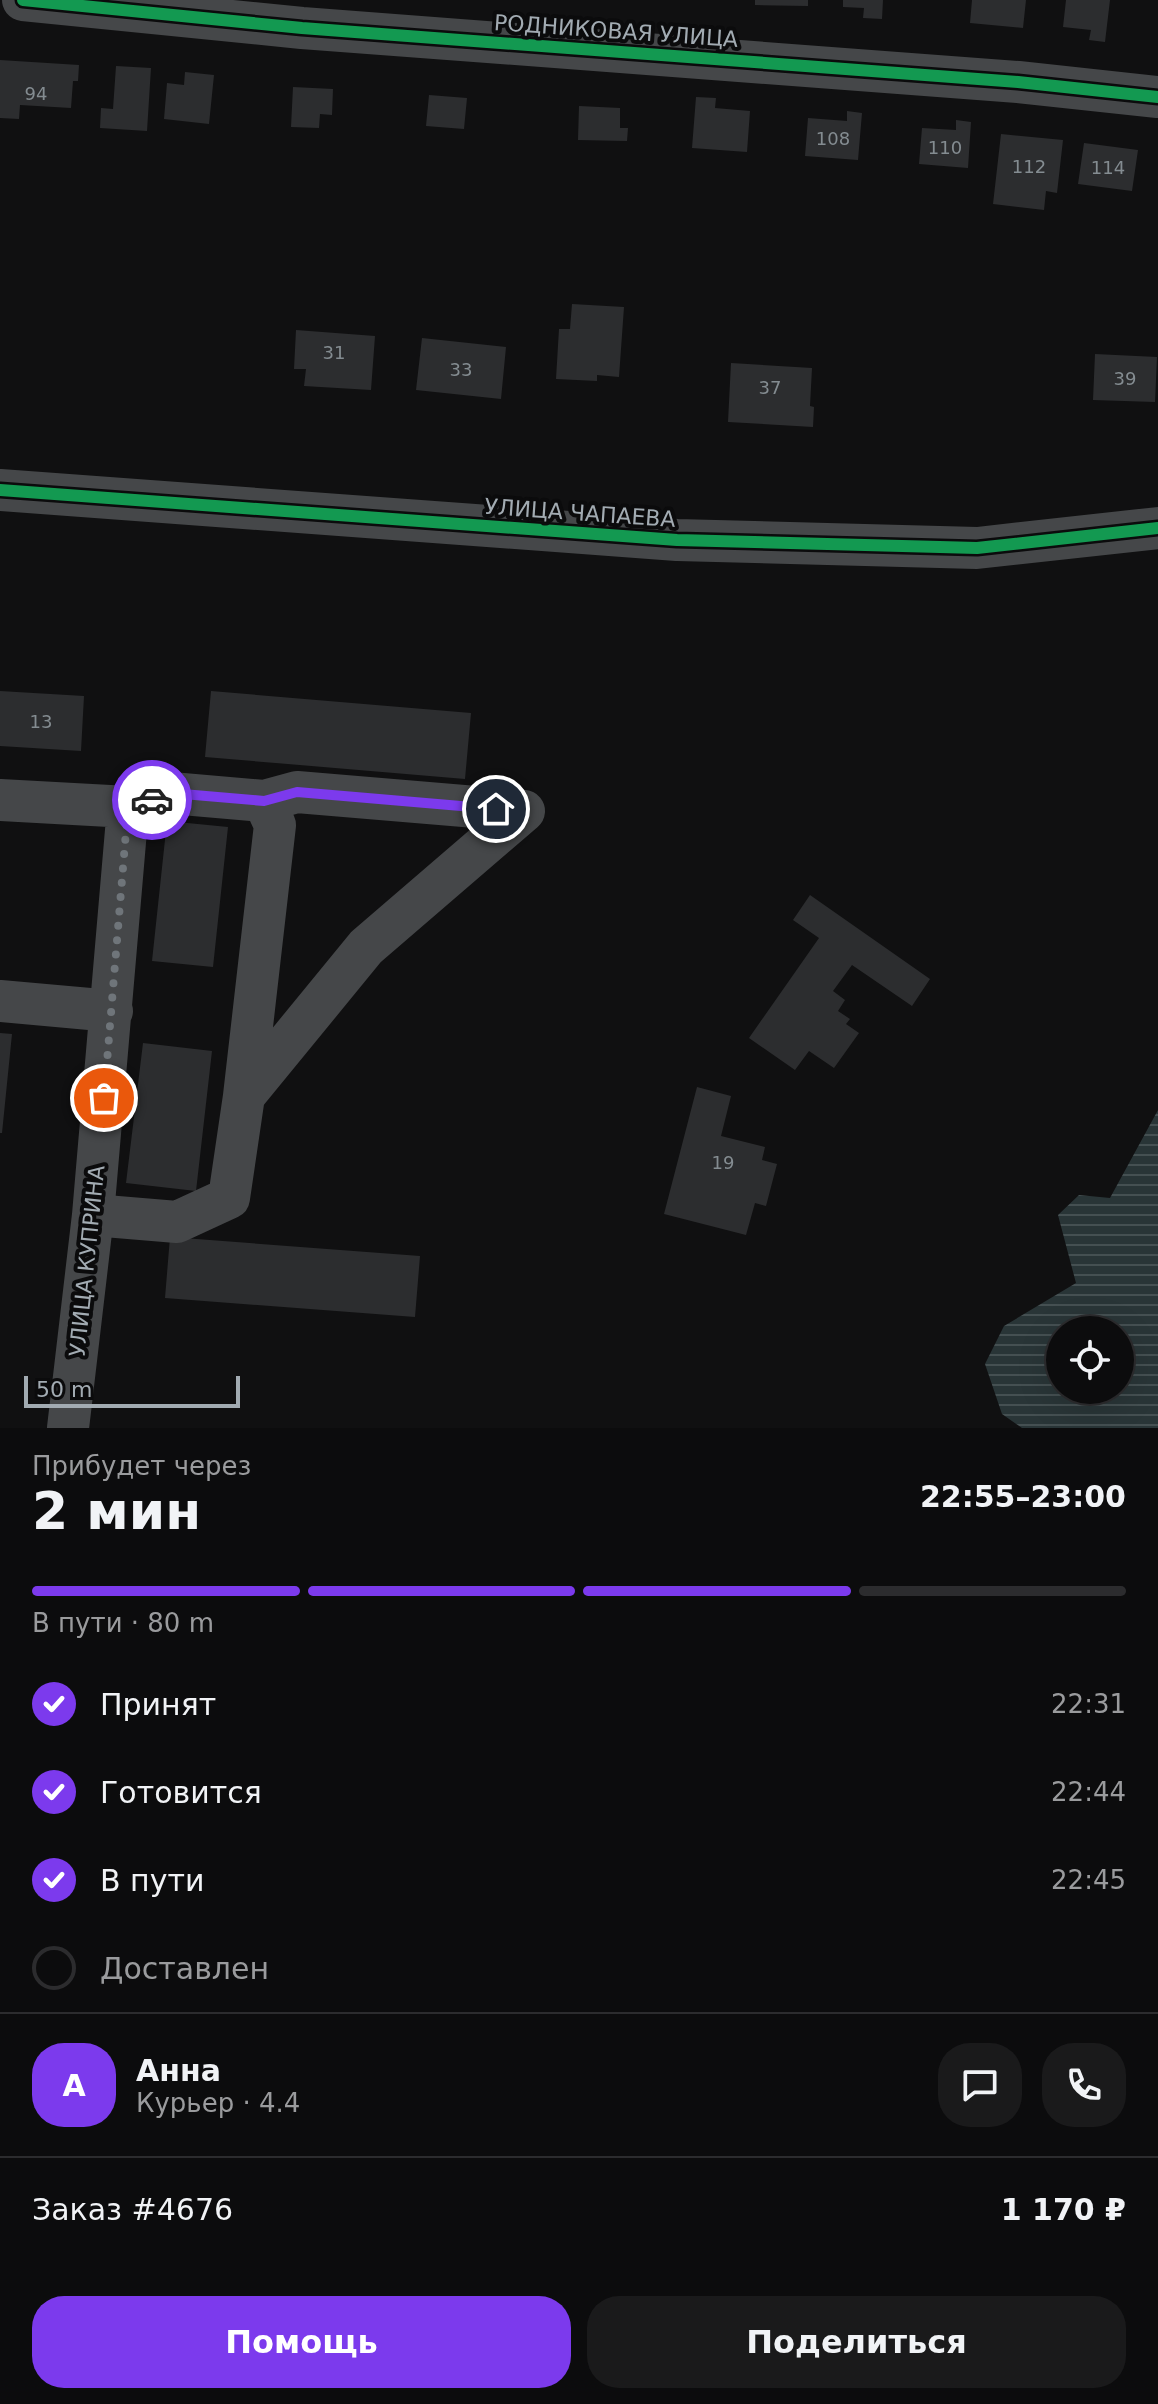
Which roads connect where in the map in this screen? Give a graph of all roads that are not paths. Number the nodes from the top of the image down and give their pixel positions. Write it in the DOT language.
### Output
graph roads {
  1 [pos="23,0"];
  2 [pos="1158,97"];
  3 [pos="0,490"];
  4 [pos="1158,528"];
  5 [pos="0,800"];
  6 [pos="264,801"];
  7 [pos="128,807"];
  8 [pos="0,1001"];
  9 [pos="112,1011"];
  10 [pos="244,1096"];
  11 [pos="93,1215"];
  12 [pos="68,1428"];
  1 -- 2 [label="street, РОДНИКОВАЯ УЛИЦА"];
  3 -- 4 [label="street, УЛИЦА ЧАПАЕВА"];
  5 -- 7 [label="street"];
  6 -- 7 [label="street"];
  6 -- 10 [label="street"];
  6 -- 10 [label="street"];
  7 -- 9 [label="street, УЛИЦА КУПРИНА"];
  8 -- 9 [label="street"];
  9 -- 11 [label="street, УЛИЦА КУПРИНА"];
  10 -- 11 [label="street"];
  11 -- 12 [label="street, УЛИЦА КУПРИНА"];
}
